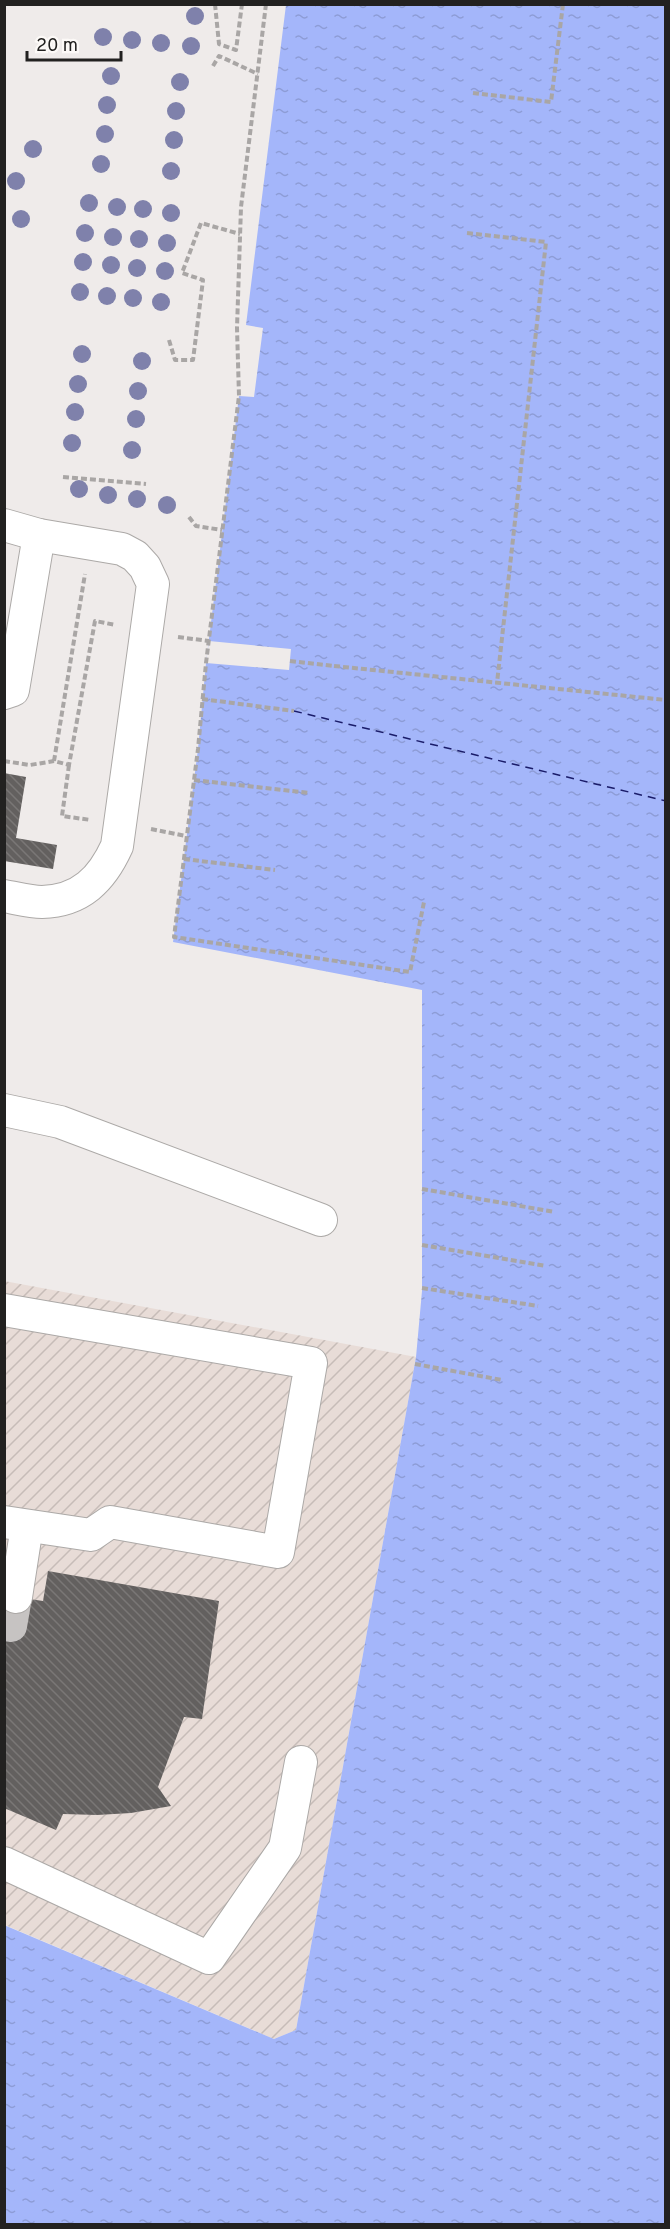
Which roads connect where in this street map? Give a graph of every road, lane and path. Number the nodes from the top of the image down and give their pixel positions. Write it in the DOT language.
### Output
graph roads {
  1 [pos="215,4"];
  2 [pos="242,4"];
  3 [pos="266,4"];
  4 [pos="563,4"];
  5 [pos="213,66"];
  6 [pos="258,74"];
  7 [pos="473,93"];
  8 [pos="467,233"];
  9 [pos="240,234"];
  10 [pos="169,340"];
  11 [pos="63,477"];
  12 [pos="146,484"];
  13 [pos="189,517"];
  14 [pos="4,525"];
  15 [pos="222,530"];
  16 [pos="39,535"];
  17 [pos="86,568"];
  18 [pos="126,627"];
  19 [pos="174,636"];
  20 [pos="209,641"];
  21 [pos="290,661"];
  22 [pos="334,666"];
  23 [pos="390,672"];
  24 [pos="496,683"];
  25 [pos="4,693"];
  26 [pos="202,699"];
  27 [pos="666,700"];
  28 [pos="294,711"];
  29 [pos="4,760"];
  30 [pos="54,761"];
  31 [pos="69,765"];
  32 [pos="194,780"];
  33 [pos="310,793"];
  34 [pos="93,820"];
  35 [pos="148,829"];
  36 [pos="186,836"];
  37 [pos="184,859"];
  38 [pos="275,870"];
  39 [pos="4,896"];
  40 [pos="424,902"];
  41 [pos="4,1110"];
  42 [pos="422,1189"];
  43 [pos="555,1212"];
  44 [pos="321,1220"];
  45 [pos="422,1245"];
  46 [pos="546,1266"];
  47 [pos="422,1288"];
  48 [pos="538,1306"];
  49 [pos="4,1310"];
  50 [pos="415,1364"];
  51 [pos="502,1380"];
  52 [pos="16,1524"];
  53 [pos="16,1597"];
  54 [pos="301,1762"];
  55 [pos="4,1863"];
  1 -- 2 [label="path"];
  3 -- 6 [label="path"];
  4 -- 7 [label="path"];
  5 -- 6 [label="path"];
  6 -- 9 [label="path"];
  8 -- 24 [label="path"];
  9 -- 10 [label="path"];
  9 -- 15 [label="path"];
  11 -- 12 [label="path"];
  13 -- 15 [label="path"];
  14 -- 16 [label="lane"];
  15 -- 20 [label="path"];
  16 -- 25 [label="lane"];
  16 -- 39 [label="lane"];
  17 -- 30 [label="path"];
  18 -- 31 [label="path"];
  19 -- 20 [label="path"];
  20 -- 26 [label="path"];
  21 -- 23 [label="path"];
  22 -- 23 [label="path"];
  23 -- 24 [label="path"];
  24 -- 27 [label="path"];
  26 -- 28 [label="path"];
  26 -- 32 [label="path"];
  29 -- 30 [label="path"];
  30 -- 31 [label="path"];
  31 -- 34 [label="path"];
  32 -- 33 [label="path"];
  32 -- 36 [label="path"];
  35 -- 36 [label="path"];
  36 -- 37 [label="path"];
  37 -- 38 [label="path"];
  37 -- 40 [label="path"];
  41 -- 44 [label="lane"];
  42 -- 43 [label="path"];
  45 -- 46 [label="path"];
  47 -- 48 [label="path"];
  49 -- 52 [label="lane"];
  50 -- 51 [label="path"];
  52 -- 53 [label="lane"];
  54 -- 55 [label="lane"];
}
